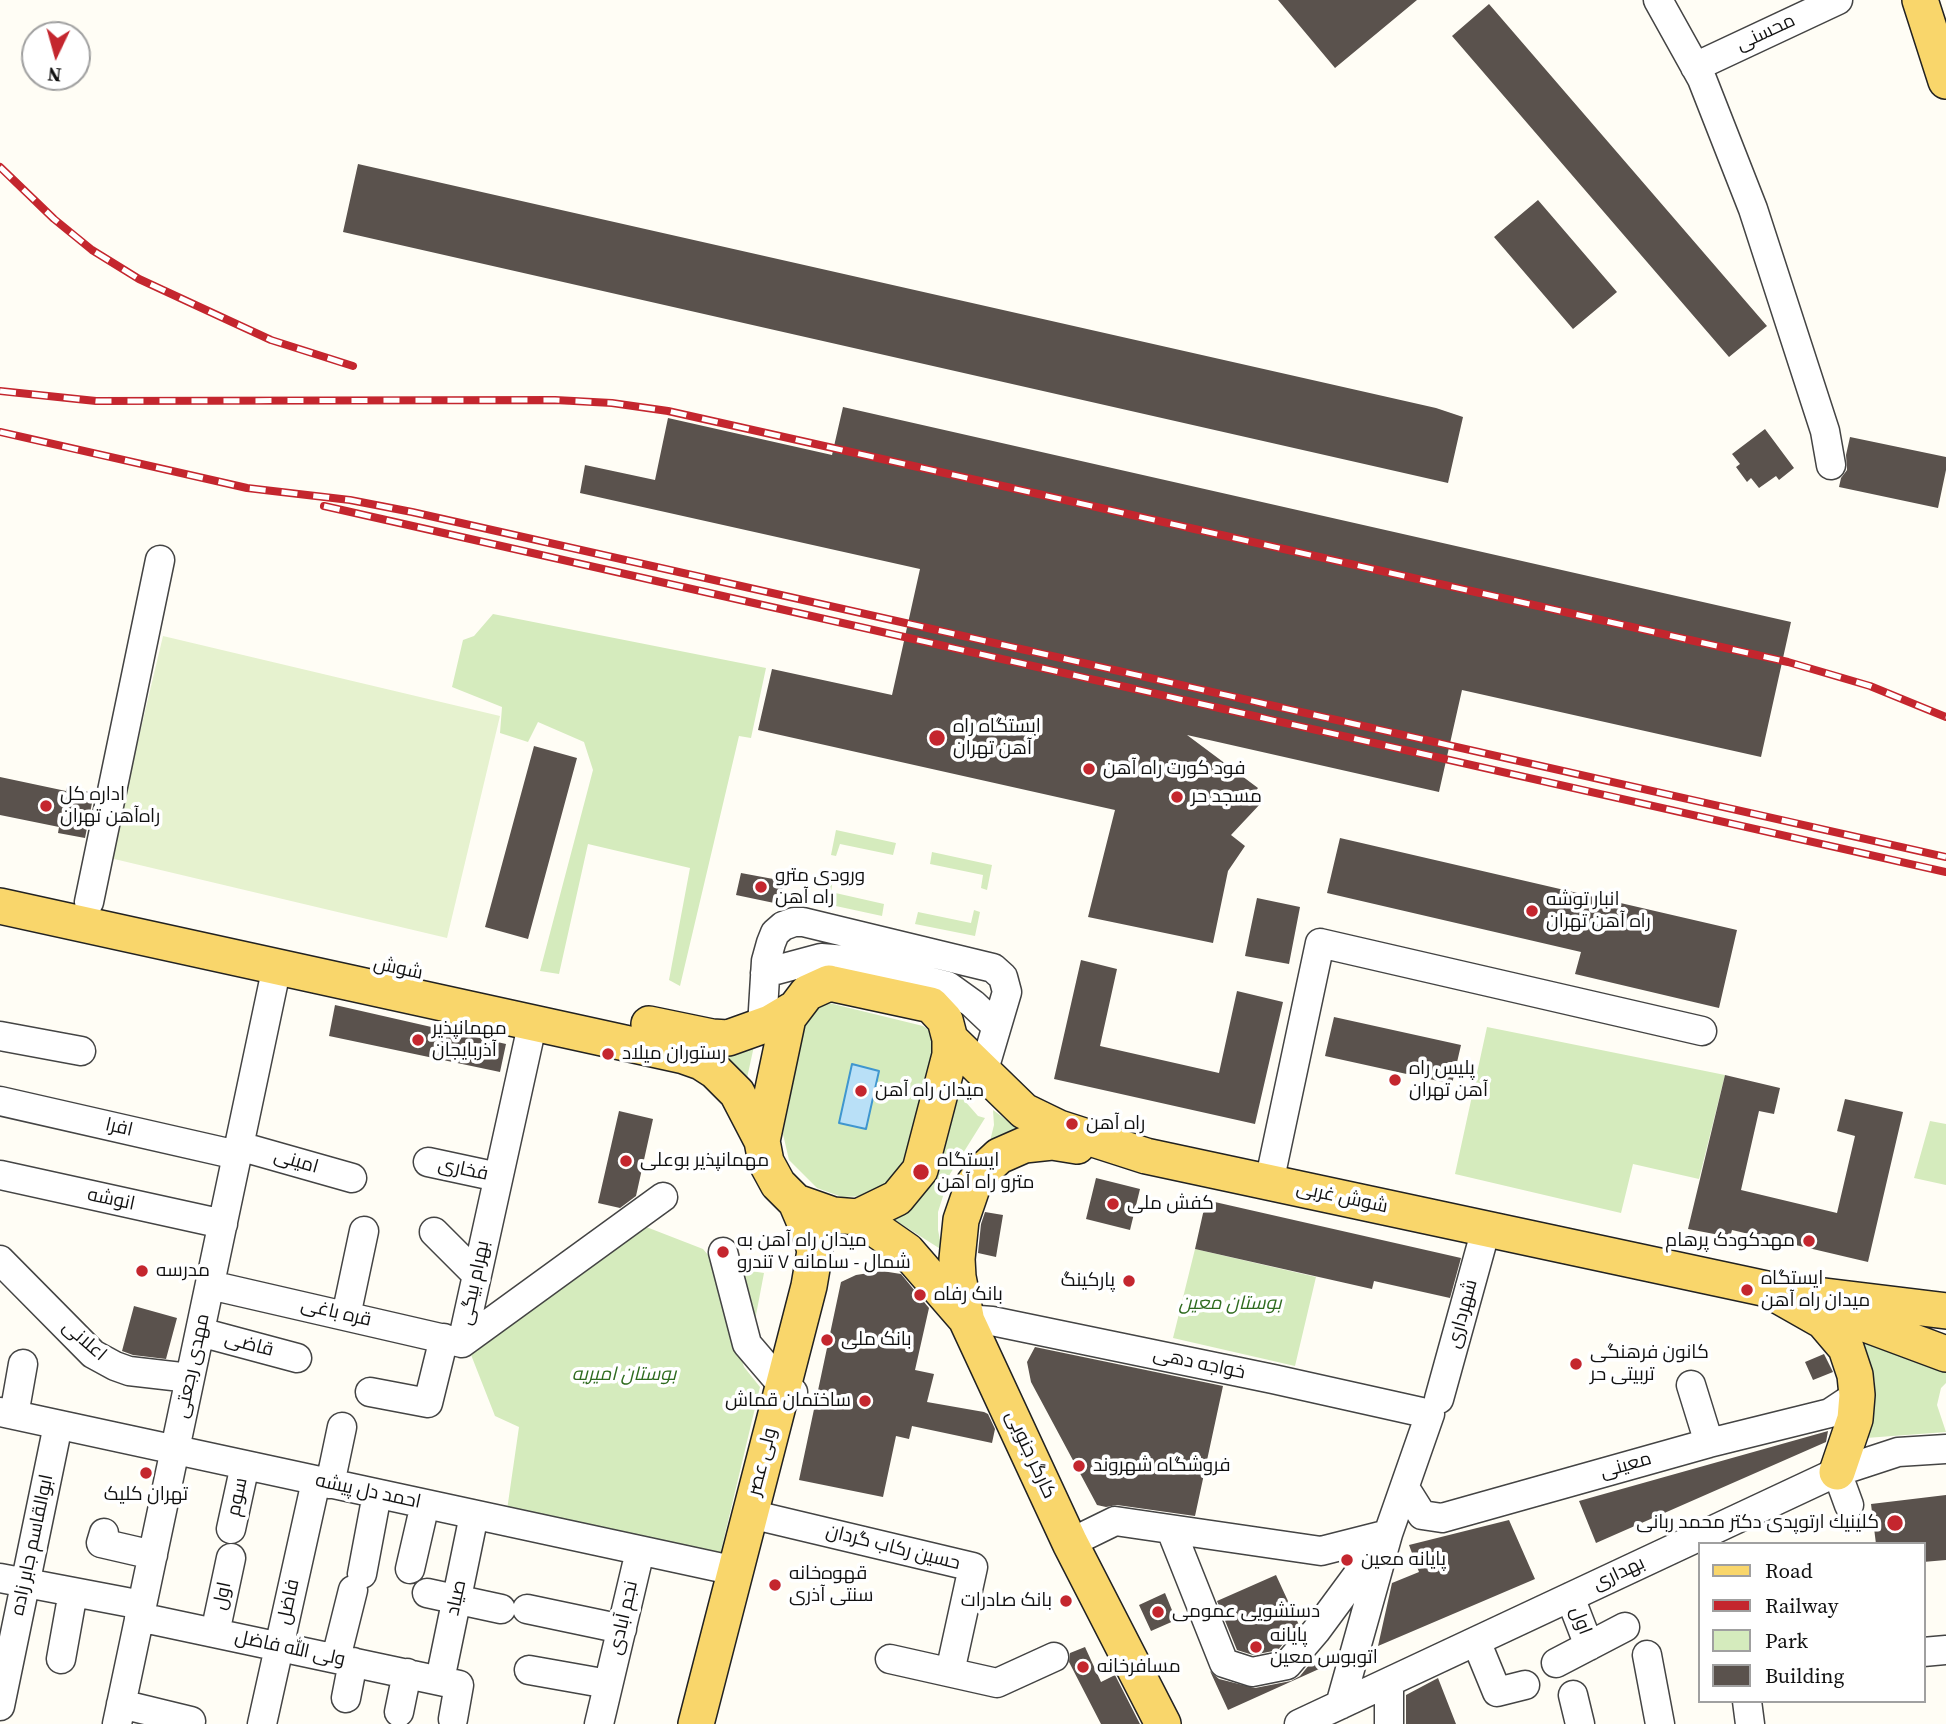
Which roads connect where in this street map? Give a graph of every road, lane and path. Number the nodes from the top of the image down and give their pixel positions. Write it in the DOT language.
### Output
graph roads {
  1 [pos="1658,0"];
  2 [pos="1838,0"];
  3 [pos="1922,0"];
  4 [pos="1946,47"];
  5 [pos="1695,67"];
  6 [pos="1946,81"];
  7 [pos="1831,465"];
  8 [pos="160,560"];
  9 [pos="89,902"];
  10 [pos="1,904"];
  11 [pos="277,966"];
  12 [pos="765,973"];
  13 [pos="792,1010"];
  14 [pos="533,1021"];
  15 [pos="762,1026"];
  16 [pos="993,1026"];
  17 [pos="1702,1031"];
  18 [pos="0,1036"];
  19 [pos="950,1039"];
  20 [pos="81,1051"];
  21 [pos="984,1073"];
  22 [pos="0,1101"];
  23 [pos="762,1141"];
  24 [pos="238,1151"];
  25 [pos="1146,1156"];
  26 [pos="429,1162"];
  27 [pos="0,1175"];
  28 [pos="498,1177"];
  29 [pos="352,1178"];
  30 [pos="1269,1183"];
  31 [pos="663,1197"];
  32 [pos="796,1202"];
  33 [pos="858,1217"];
  34 [pos="223,1224"];
  35 [pos="1486,1229"];
  36 [pos="364,1231"];
  37 [pos="434,1232"];
  38 [pos="723,1252"];
  39 [pos="0,1260"];
  40 [pos="477,1275"];
  41 [pos="210,1285"];
  42 [pos="1767,1289"];
  43 [pos="1946,1311"];
  44 [pos="346,1316"];
  45 [pos="966,1319"];
  46 [pos="200,1332"];
  47 [pos="453,1340"];
  48 [pos="1946,1354"];
  49 [pos="297,1358"];
  50 [pos="23,1364"];
  51 [pos="190,1378"];
  52 [pos="1691,1384"];
  53 [pos="783,1385"];
  54 [pos="370,1392"];
  55 [pos="1857,1395"];
  56 [pos="1435,1407"];
  57 [pos="7,1413"];
  58 [pos="58,1424"];
  59 [pos="342,1427"];
  60 [pos="1709,1443"];
  61 [pos="175,1450"];
  62 [pos="1946,1450"];
  63 [pos="245,1465"];
  64 [pos="1837,1472"];
  65 [pos="323,1482"];
  66 [pos="1405,1488"];
  67 [pos="377,1494"];
  68 [pos="425,1504"];
  69 [pos="1849,1506"];
  70 [pos="474,1515"];
  71 [pos="756,1515"];
  72 [pos="231,1529"];
  73 [pos="1171,1530"];
  74 [pos="103,1533"];
  75 [pos="1388,1534"];
  76 [pos="1721,1535"];
  77 [pos="1704,1542"];
  78 [pos="1070,1543"];
  79 [pos="1698,1544"];
  80 [pos="640,1551"];
  81 [pos="153,1555"];
  82 [pos="231,1558"];
  83 [pos="410,1569"];
  84 [pos="736,1571"];
  85 [pos="13,1580"];
  86 [pos="74,1592"];
  87 [pos="427,1593"];
  88 [pos="1570,1597"];
  89 [pos="457,1599"];
  90 [pos="141,1611"];
  91 [pos="1625,1627"];
  92 [pos="621,1629"];
  93 [pos="215,1633"];
  94 [pos="1476,1641"];
  95 [pos="1589,1646"];
  96 [pos="279,1647"];
  97 [pos="1946,1650"];
  98 [pos="1925,1651"];
  99 [pos="1647,1655"];
  100 [pos="1054,1657"];
  101 [pos="61,1658"];
  102 [pos="890,1658"];
  103 [pos="345,1660"];
  104 [pos="1556,1663"];
  105 [pos="529,1670"];
  106 [pos="950,1672"];
  107 [pos="407,1673"];
  108 [pos="440,1680"];
  109 [pos="1389,1682"];
  110 [pos="608,1684"];
  111 [pos="1525,1685"];
  112 [pos="1573,1695"];
  113 [pos="346,1698"];
  114 [pos="1747,1703"];
  115 [pos="1340,1705"];
  116 [pos="0,1706"];
  117 [pos="399,1712"];
  118 [pos="119,1714"];
  119 [pos="453,1719"];
  120 [pos="191,1721"];
  121 [pos="262,1724"];
  122 [pos="598,1724"];
  123 [pos="696,1724"];
  124 [pos="711,1724"];
  125 [pos="1163,1724"];
  126 [pos="1299,1724"];
  127 [pos="1389,1724"];
  128 [pos="1580,1724"];
  129 [pos="1660,1724"];
  130 [pos="1750,1724"];
  1 -- 5 [label="street"];
  2 -- 5 [label="street, محسنی"];
  3 -- 4 [label="main road"];
  3 -- 6 [label="main road"];
  5 -- 7 [label="street"];
  8 -- 9 [label="street"];
  9 -- 10 [label="main road, شوش"];
  9 -- 15 [label="main road, شوش"];
  10 -- 11 [label="main road, شوش"];
  11 -- 14 [label="main road, شوش"];
  11 -- 24 [label="street, مهدی رجعتی"];
  12 -- 15 [label="street"];
  12 -- 16 [label="street"];
  12 -- 16 [label="street"];
  13 -- 15 [label="main road, شوش"];
  13 -- 19 [label="main road"];
  13 -- 23 [label="main road"];
  14 -- 23 [label="main road, شوش"];
  14 -- 28 [label="street, بهرام بیگی"];
  16 -- 21 [label="street"];
  17 -- 30 [label="street"];
  18 -- 20 [label="street"];
  19 -- 21 [label="main road, شوش غربی"];
  19 -- 33 [label="main road"];
  21 -- 25 [label="main road, شوش غربی"];
  22 -- 24 [label="street, افرا"];
  23 -- 32 [label="main road"];
  24 -- 29 [label="street, امینی"];
  24 -- 34 [label="street, مهدی رجعتی"];
  25 -- 30 [label="main road, شوش غربی"];
  25 -- 45 [label="main road"];
  26 -- 28 [label="street, فخاری"];
  27 -- 34 [label="street, انوشه"];
  28 -- 40 [label="street, بهرام بیگی"];
  30 -- 35 [label="main road, شوش غربی"];
  31 -- 47 [label="street, بهرام بیگی"];
  32 -- 33 [label="main road"];
  32 -- 53 [label="main road, ولی عصر"];
  33 -- 45 [label="main road, کارگر جنوبی"];
  34 -- 41 [label="street, مهدی رجعتی"];
  35 -- 42 [label="main road, شوش غربی"];
  35 -- 56 [label="street, شهرداری"];
  36 -- 44 [label="street"];
  37 -- 40 [label="street"];
  38 -- 53 [label="street"];
  39 -- 51 [label="street, اعلانی"];
  40 -- 47 [label="street, بهرام بیگی"];
  41 -- 44 [label="street, قره باغی"];
  41 -- 46 [label="street, مهدی رجعتی"];
  42 -- 43 [label="main road"];
  42 -- 48 [label="main road"];
  42 -- 55 [label="main road"];
  44 -- 47 [label="street, قره باغی"];
  45 -- 56 [label="street, خواجه دهی"];
  45 -- 78 [label="main road, کارگر جنوبی"];
  46 -- 49 [label="street, قاضی"];
  46 -- 51 [label="street, مهدی رجعتی"];
  47 -- 54 [label="street"];
  50 -- 57 [label="street"];
  51 -- 61 [label="street, مهدی رجعتی"];
  52 -- 60 [label="street"];
  53 -- 71 [label="main road, ولی عصر"];
  55 -- 60 [label="street, معینی"];
  55 -- 64 [label="main road"];
  56 -- 66 [label="street, شهرداری"];
  57 -- 58 [label="street, احمد دل پیشه"];
  58 -- 61 [label="street, احمد دل پیشه"];
  58 -- 85 [label="street, ابوالقاسم جابر زاده"];
  59 -- 65 [label="street, فاضل"];
  60 -- 66 [label="street, معینی"];
  61 -- 63 [label="street, احمد دل پیشه"];
  61 -- 81 [label="street, مهدی رجعتی"];
  62 -- 64 [label="street, بهداری"];
  63 -- 65 [label="street, احمد دل پیشه"];
  63 -- 72 [label="street, سوم"];
  64 -- 69 [label="street"];
  64 -- 76 [label="street, بهداری"];
  65 -- 67 [label="street, احمد دل پیشه"];
  65 -- 96 [label="street, فاضل"];
  66 -- 75 [label="street, شهرداری"];
  67 -- 68 [label="street, احمد دل پیشه"];
  67 -- 103 [label="street"];
  68 -- 70 [label="street, احمد دل پیشه"];
  68 -- 83 [label="street"];
  70 -- 80 [label="street, احمد دل پیشه"];
  70 -- 89 [label="street, صیاد"];
  71 -- 84 [label="main road, ولی عصر"];
  71 -- 106 [label="street, حسین رکاب‌ گردان"];
  71 -- 124 [label="street"];
  73 -- 75 [label="street"];
  73 -- 75 [label="street"];
  73 -- 78 [label="street"];
  74 -- 81 [label="street"];
  75 -- 115 [label="street"];
  76 -- 77 [label="street, بهداری"];
  78 -- 125 [label="main road, کارگر جنوبی"];
  79 -- 88 [label="street, بهداری"];
  80 -- 84 [label="street, احمد دل پیشه"];
  80 -- 92 [label="street, نجم آبادی"];
  81 -- 90 [label="street, مهدی رجعتی"];
  82 -- 93 [label="street, اول"];
  84 -- 123 [label="main road, ولی عصر"];
  85 -- 86 [label="street, ولی الله فاضل"];
  85 -- 116 [label="street, ابوالقاسم جابر زاده"];
  86 -- 90 [label="street, ولی الله فاضل"];
  86 -- 101 [label="street"];
  87 -- 89 [label="street"];
  88 -- 94 [label="street, بهداری"];
  88 -- 95 [label="street, اول"];
  89 -- 92 [label="street"];
  89 -- 108 [label="street, صیاد"];
  90 -- 93 [label="street, ولی الله فاضل"];
  90 -- 118 [label="street, مهدی رجعتی"];
  91 -- 95 [label="street"];
  92 -- 110 [label="street, نجم آبادی"];
  93 -- 96 [label="street, ولی الله فاضل"];
  94 -- 109 [label="street, بهداری"];
  94 -- 111 [label="street"];
  95 -- 104 [label="street"];
  96 -- 103 [label="street, ولی الله فاضل"];
  96 -- 121 [label="street, فاضل"];
  97 -- 98 [label="street"];
  99 -- 129 [label="street"];
  100 -- 106 [label="street"];
  102 -- 106 [label="street"];
  103 -- 107 [label="street, ولی الله فاضل"];
  103 -- 113 [label="street"];
  105 -- 110 [label="street"];
  107 -- 108 [label="street, ولی الله فاضل"];
  107 -- 117 [label="street"];
  108 -- 119 [label="street"];
  109 -- 115 [label="street, بهداری"];
  109 -- 127 [label="street"];
  110 -- 122 [label="street, نجم آبادی"];
  112 -- 128 [label="street"];
  114 -- 130 [label="street"];
  115 -- 126 [label="street, بهداری"];
  118 -- 120 [label="street"];
}
